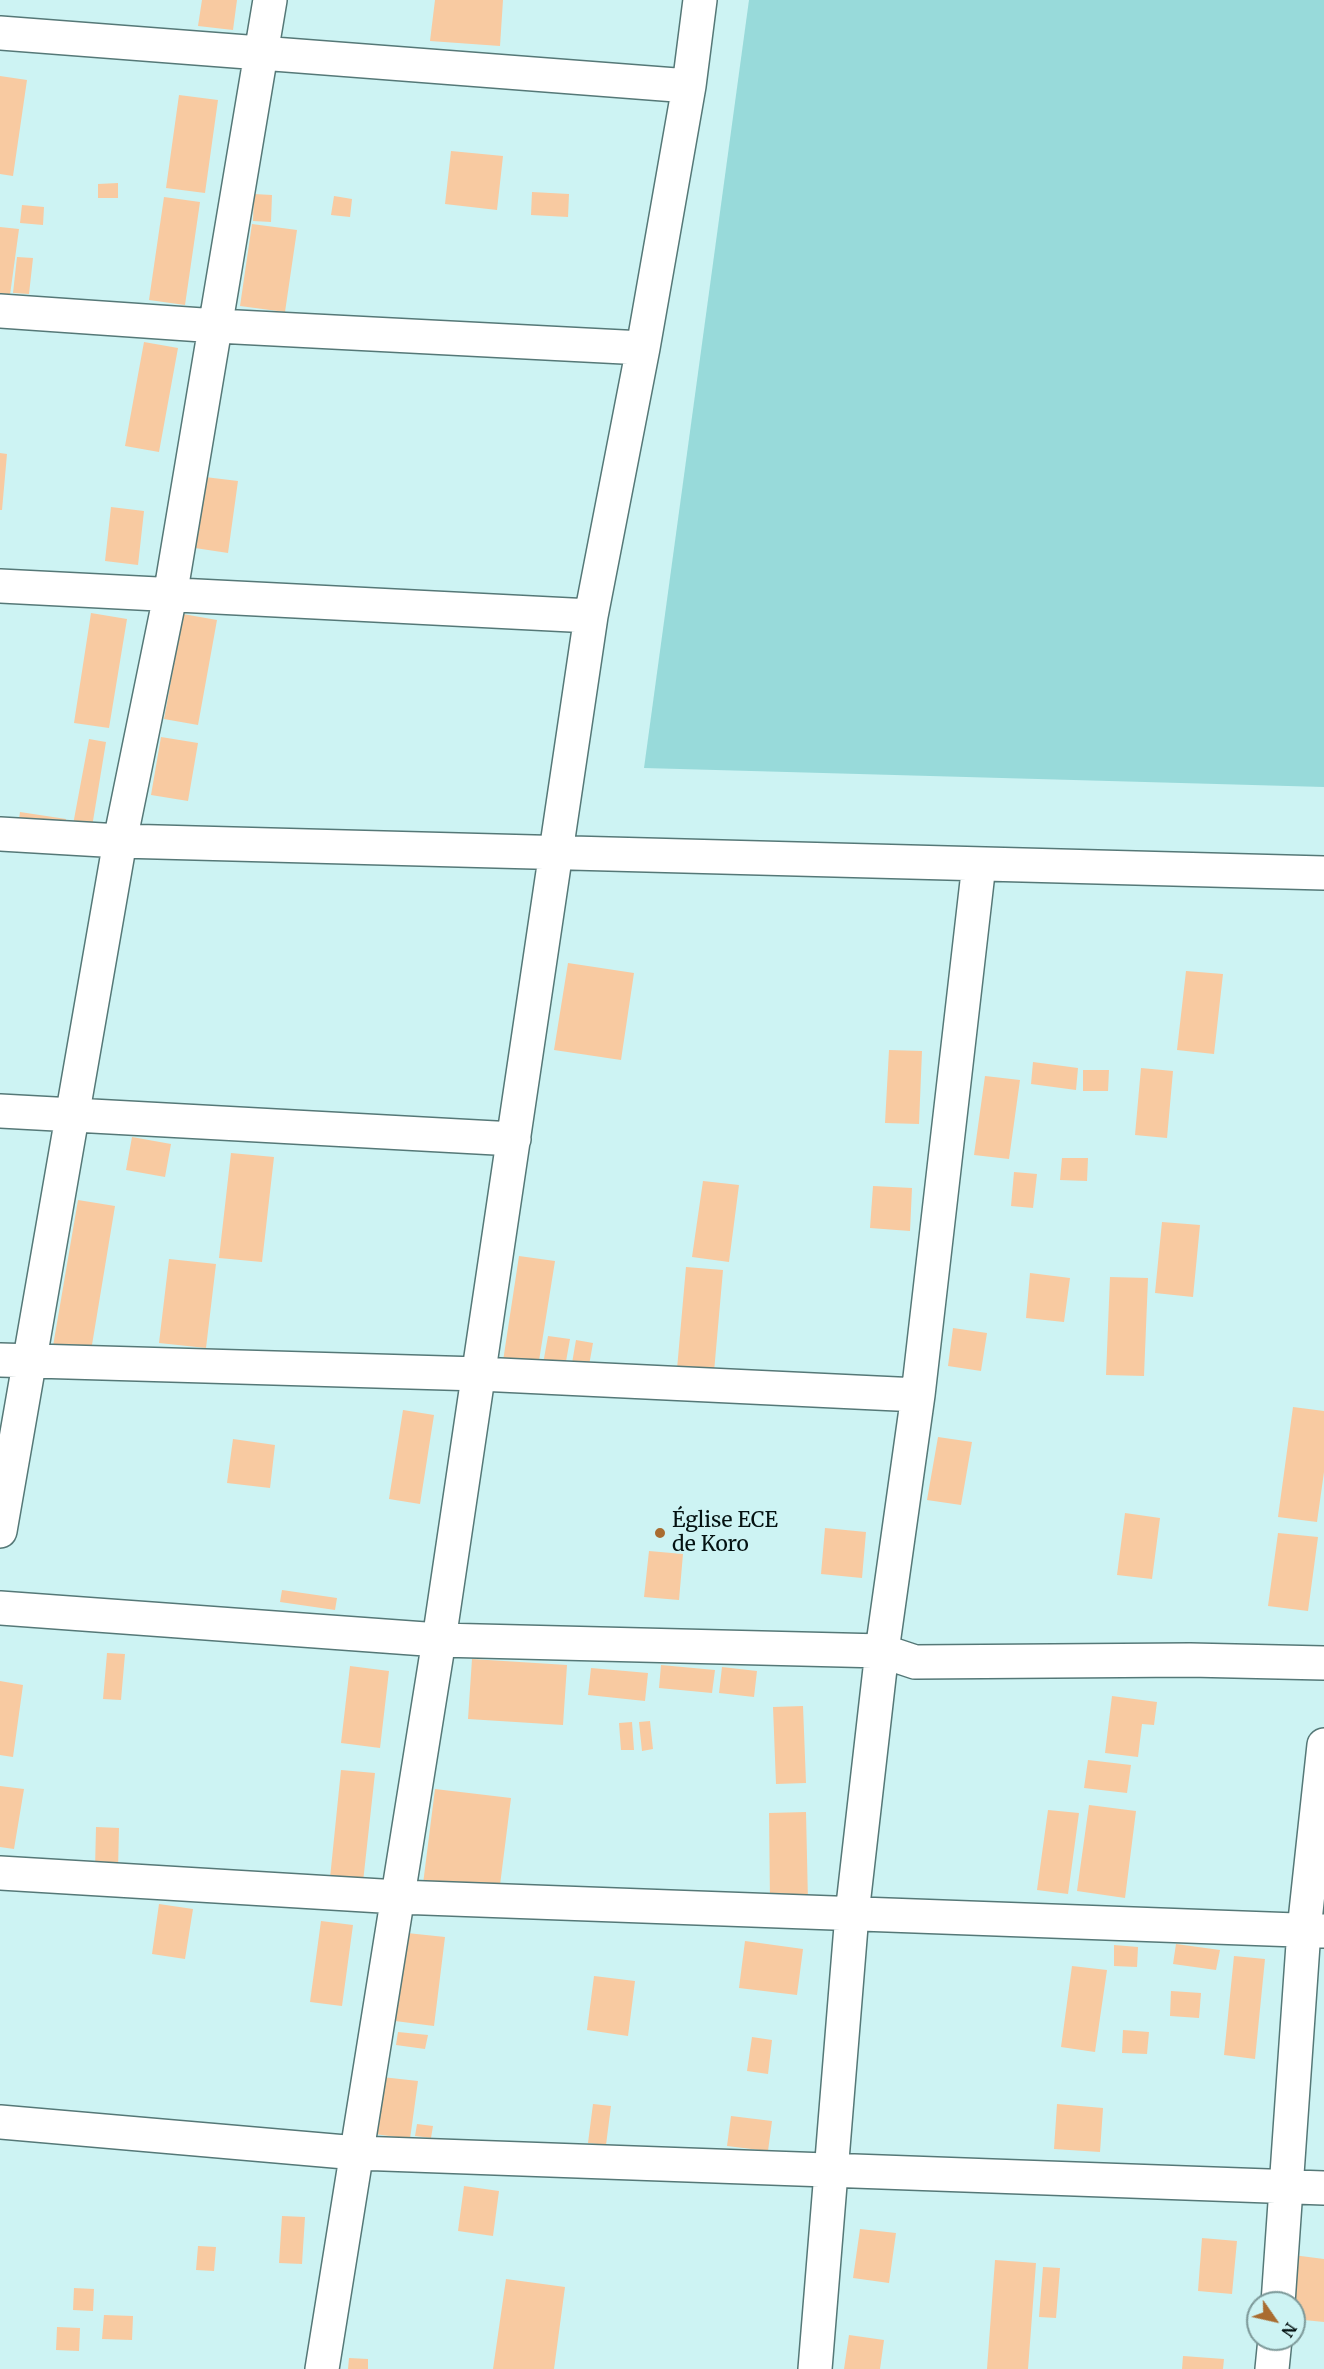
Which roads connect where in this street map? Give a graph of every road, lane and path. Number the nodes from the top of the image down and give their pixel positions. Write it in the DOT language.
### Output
graph roads {
  1 [pos="270,0"];
  2 [pos="700,0"];
  3 [pos="0,33"];
  4 [pos="261,52"];
  5 [pos="689,86"];
  6 [pos="0,311"];
  7 [pos="217,326"];
  8 [pos="643,348"];
  9 [pos="0,586"];
  10 [pos="170,596"];
  11 [pos="591,616"];
  12 [pos="0,834"];
  13 [pos="120,841"];
  14 [pos="556,853"];
  15 [pos="979,864"];
  16 [pos="1324,873"];
  17 [pos="0,1111"];
  18 [pos="74,1115"];
  19 [pos="514,1139"];
  20 [pos="15,1361"];
  21 [pos="479,1374"];
  22 [pos="918,1395"];
  23 [pos="0,1531"];
  24 [pos="0,1608"];
  25 [pos="440,1640"];
  26 [pos="882,1652"];
  27 [pos="1324,1663"];
  28 [pos="1324,1746"];
  29 [pos="0,1873"];
  30 [pos="398,1897"];
  31 [pos="852,1914"];
  32 [pos="1314,1931"];
  33 [pos="0,2122"];
  34 [pos="357,2153"];
  35 [pos="832,2171"];
  36 [pos="1287,2188"];
  37 [pos="1324,2188"];
  38 [pos="1279,2291"];
  39 [pos="1274,2351"];
  40 [pos="322,2369"];
  41 [pos="815,2369"];
  42 [pos="1272,2369"];
  1 -- 4 [label="street"];
  2 -- 5 [label="street"];
  3 -- 4 [label="street"];
  4 -- 5 [label="street"];
  4 -- 7 [label="street"];
  5 -- 8 [label="street"];
  6 -- 7 [label="street"];
  7 -- 8 [label="street"];
  7 -- 10 [label="street"];
  8 -- 11 [label="street"];
  9 -- 10 [label="street"];
  10 -- 11 [label="street"];
  10 -- 13 [label="street"];
  11 -- 14 [label="street"];
  12 -- 13 [label="street"];
  13 -- 14 [label="street"];
  13 -- 18 [label="street"];
  14 -- 15 [label="street"];
  14 -- 19 [label="street"];
  15 -- 16 [label="street"];
  15 -- 22 [label="street"];
  17 -- 18 [label="street"];
  18 -- 19 [label="street"];
  18 -- 20 [label="street"];
  19 -- 21 [label="street"];
  20 -- 21 [label="street"];
  20 -- 23 [label="street"];
  21 -- 22 [label="street"];
  21 -- 25 [label="street"];
  22 -- 26 [label="street"];
  24 -- 25 [label="street"];
  25 -- 26 [label="street"];
  25 -- 30 [label="street"];
  26 -- 27 [label="street"];
  26 -- 31 [label="street"];
  28 -- 32 [label="street"];
  29 -- 30 [label="street"];
  30 -- 31 [label="street"];
  30 -- 34 [label="street"];
  31 -- 32 [label="street"];
  31 -- 35 [label="street"];
  32 -- 36 [label="street"];
  33 -- 34 [label="street"];
  34 -- 35 [label="street"];
  34 -- 40 [label="street"];
  35 -- 36 [label="street"];
  35 -- 41 [label="street"];
  36 -- 37 [label="street"];
  36 -- 38 [label="street"];
  39 -- 42 [label="street"];
}
